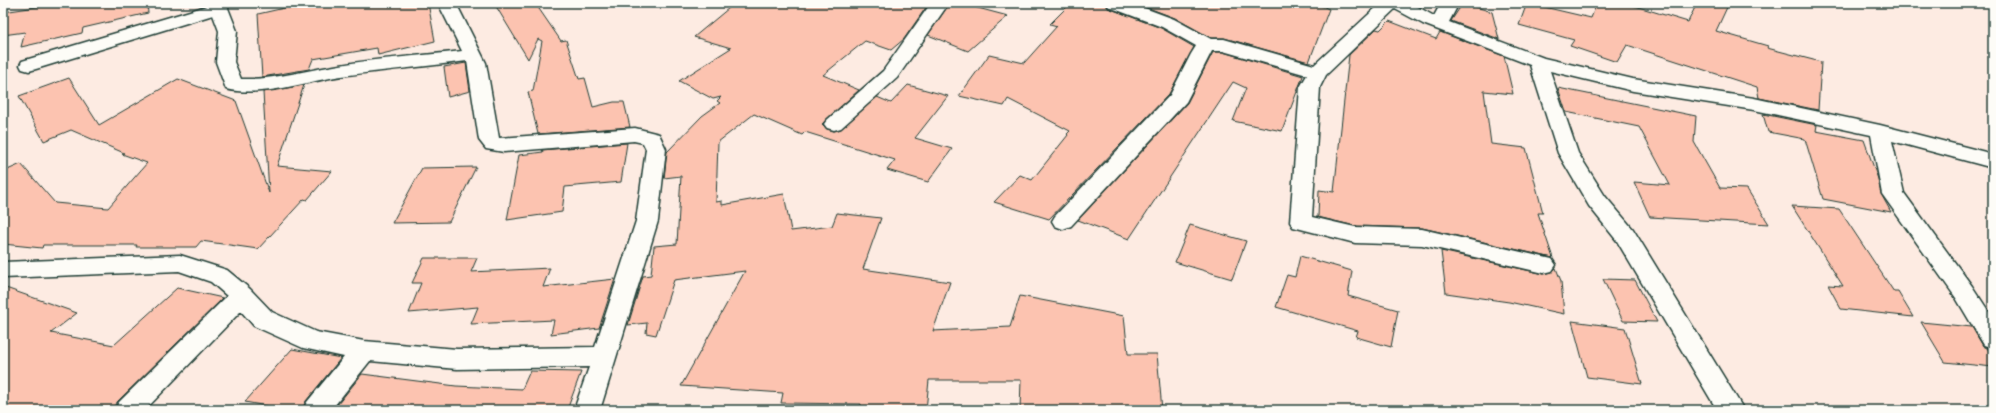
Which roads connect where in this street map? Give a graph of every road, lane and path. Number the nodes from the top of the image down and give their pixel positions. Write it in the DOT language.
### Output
graph roads {
  1 [pos="447,3"];
  2 [pos="940,3"];
  3 [pos="1115,3"];
  4 [pos="1391,3"];
  5 [pos="1398,3"];
  6 [pos="1450,3"];
  7 [pos="219,5"];
  8 [pos="1439,24"];
  9 [pos="1207,45"];
  10 [pos="473,55"];
  11 [pos="1538,62"];
  12 [pos="29,65"];
  13 [pos="1318,72"];
  14 [pos="834,124"];
  15 [pos="1880,131"];
  16 [pos="1993,161"];
  17 [pos="1064,221"];
  18 [pos="1544,265"];
  19 [pos="3,270"];
  20 [pos="242,294"];
  21 [pos="1993,338"];
  22 [pos="364,351"];
  23 [pos="604,357"];
  24 [pos="128,410"];
  25 [pos="316,410"];
  26 [pos="587,410"];
  27 [pos="1731,410"];
  1 -- 10 [label="street"];
  2 -- 14 [label="street"];
  3 -- 9 [label="street"];
  4 -- 13 [label="street"];
  5 -- 8 [label="street"];
  6 -- 8 [label="street"];
  7 -- 10 [label="street"];
  7 -- 12 [label="street"];
  8 -- 11 [label="street"];
  9 -- 13 [label="street"];
  9 -- 17 [label="street"];
  10 -- 23 [label="street"];
  11 -- 15 [label="street"];
  11 -- 27 [label="street"];
  13 -- 18 [label="street"];
  15 -- 16 [label="street"];
  15 -- 21 [label="street"];
  19 -- 20 [label="street"];
  20 -- 22 [label="street"];
  20 -- 24 [label="street"];
  22 -- 23 [label="street"];
  22 -- 25 [label="street"];
  23 -- 26 [label="street"];
}
